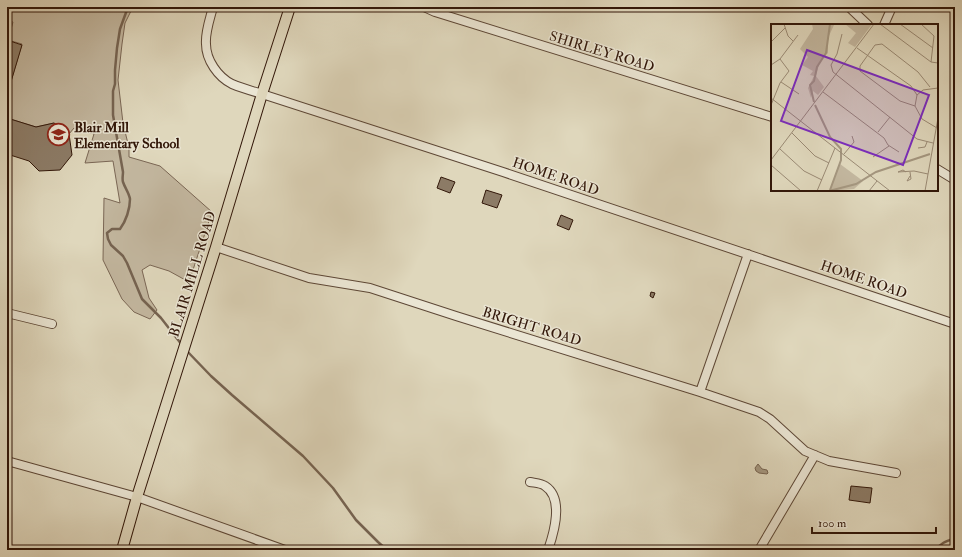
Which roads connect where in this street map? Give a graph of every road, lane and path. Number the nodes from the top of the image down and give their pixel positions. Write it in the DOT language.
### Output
graph roads {
  1 [pos="213,7"];
  2 [pos="290,7"];
  3 [pos="424,7"];
  4 [pos="849,7"];
  5 [pos="892,7"];
  6 [pos="867,24"];
  7 [pos="884,24"];
  8 [pos="262,94"];
  9 [pos="771,118"];
  10 [pos="938,170"];
  11 [pos="955,180"];
  12 [pos="216,247"];
  13 [pos="748,254"];
  14 [pos="7,313"];
  15 [pos="52,324"];
  16 [pos="955,324"];
  17 [pos="700,392"];
  18 [pos="815,455"];
  19 [pos="7,461"];
  20 [pos="896,473"];
  21 [pos="530,482"];
  22 [pos="137,497"];
  23 [pos="122,550"];
  24 [pos="285,550"];
  25 [pos="548,550"];
  26 [pos="759,550"];
  1 -- 8 [label="street, HOME ROAD"];
  2 -- 8 [label="main road, BLAIR MILL ROAD"];
  3 -- 9 [label="street, SHIRLEY ROAD"];
  4 -- 6 [label="street"];
  5 -- 7 [label="street"];
  8 -- 12 [label="main road, BLAIR MILL ROAD"];
  8 -- 13 [label="street, HOME ROAD"];
  10 -- 11 [label="street"];
  12 -- 17 [label="street, BRIGHT ROAD"];
  12 -- 22 [label="main road, BLAIR MILL ROAD"];
  13 -- 16 [label="street, HOME ROAD"];
  13 -- 17 [label="street"];
  14 -- 15 [label="street"];
  17 -- 18 [label="street, BRIGHT ROAD"];
  18 -- 20 [label="street, BRIGHT ROAD"];
  18 -- 26 [label="street"];
  19 -- 22 [label="street"];
  21 -- 25 [label="street"];
  22 -- 23 [label="main road, BLAIR MILL ROAD"];
  22 -- 24 [label="street"];
}
